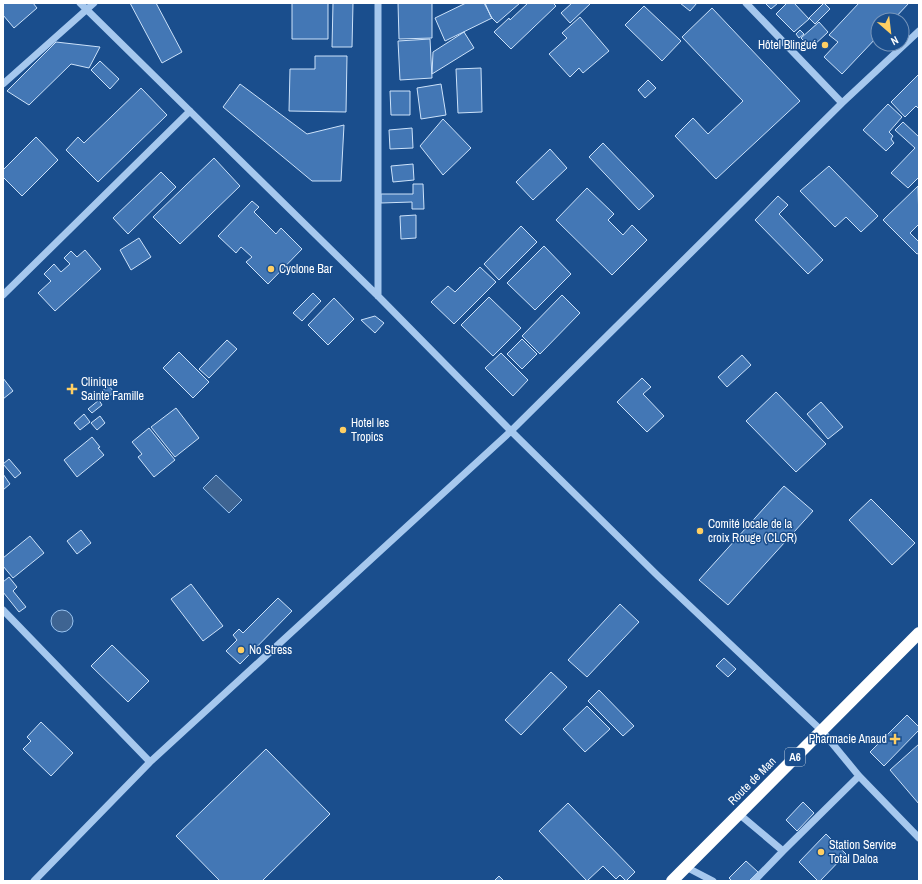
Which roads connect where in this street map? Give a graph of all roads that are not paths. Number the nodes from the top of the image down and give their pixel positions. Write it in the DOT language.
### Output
graph roads {
  1 [pos="80,3"];
  2 [pos="94,3"];
  3 [pos="378,3"];
  4 [pos="746,3"];
  5 [pos="87,10"];
  6 [pos="918,35"];
  7 [pos="3,84"];
  8 [pos="842,103"];
  9 [pos="190,111"];
  10 [pos="3,295"];
  11 [pos="378,296"];
  12 [pos="511,431"];
  13 [pos="3,610"];
  14 [pos="919,633"];
  15 [pos="822,731"];
  16 [pos="150,762"];
  17 [pos="859,776"];
  18 [pos="739,814"];
  19 [pos="919,838"];
  20 [pos="783,851"];
  21 [pos="686,867"];
  22 [pos="34,881"];
  23 [pos="672,881"];
  24 [pos="713,881"];
  25 [pos="754,881"];
  1 -- 5 [label="street"];
  2 -- 5 [label="street"];
  3 -- 11 [label="street"];
  4 -- 8 [label="street"];
  5 -- 7 [label="street"];
  5 -- 9 [label="street"];
  6 -- 8 [label="street"];
  8 -- 12 [label="street"];
  9 -- 10 [label="street"];
  9 -- 11 [label="street"];
  11 -- 12 [label="street"];
  12 -- 15 [label="street"];
  12 -- 16 [label="street"];
  13 -- 16 [label="street"];
  14 -- 15 [label="highway, Route de Man / A6"];
  15 -- 17 [label="street"];
  15 -- 18 [label="highway, Route de Man / A6"];
  16 -- 22 [label="street"];
  17 -- 19 [label="street"];
  17 -- 20 [label="street"];
  18 -- 20 [label="street"];
  18 -- 21 [label="highway, Route de Man / A6"];
  20 -- 25 [label="street"];
  21 -- 23 [label="highway, Route de Man / A6"];
  21 -- 24 [label="street"];
}
